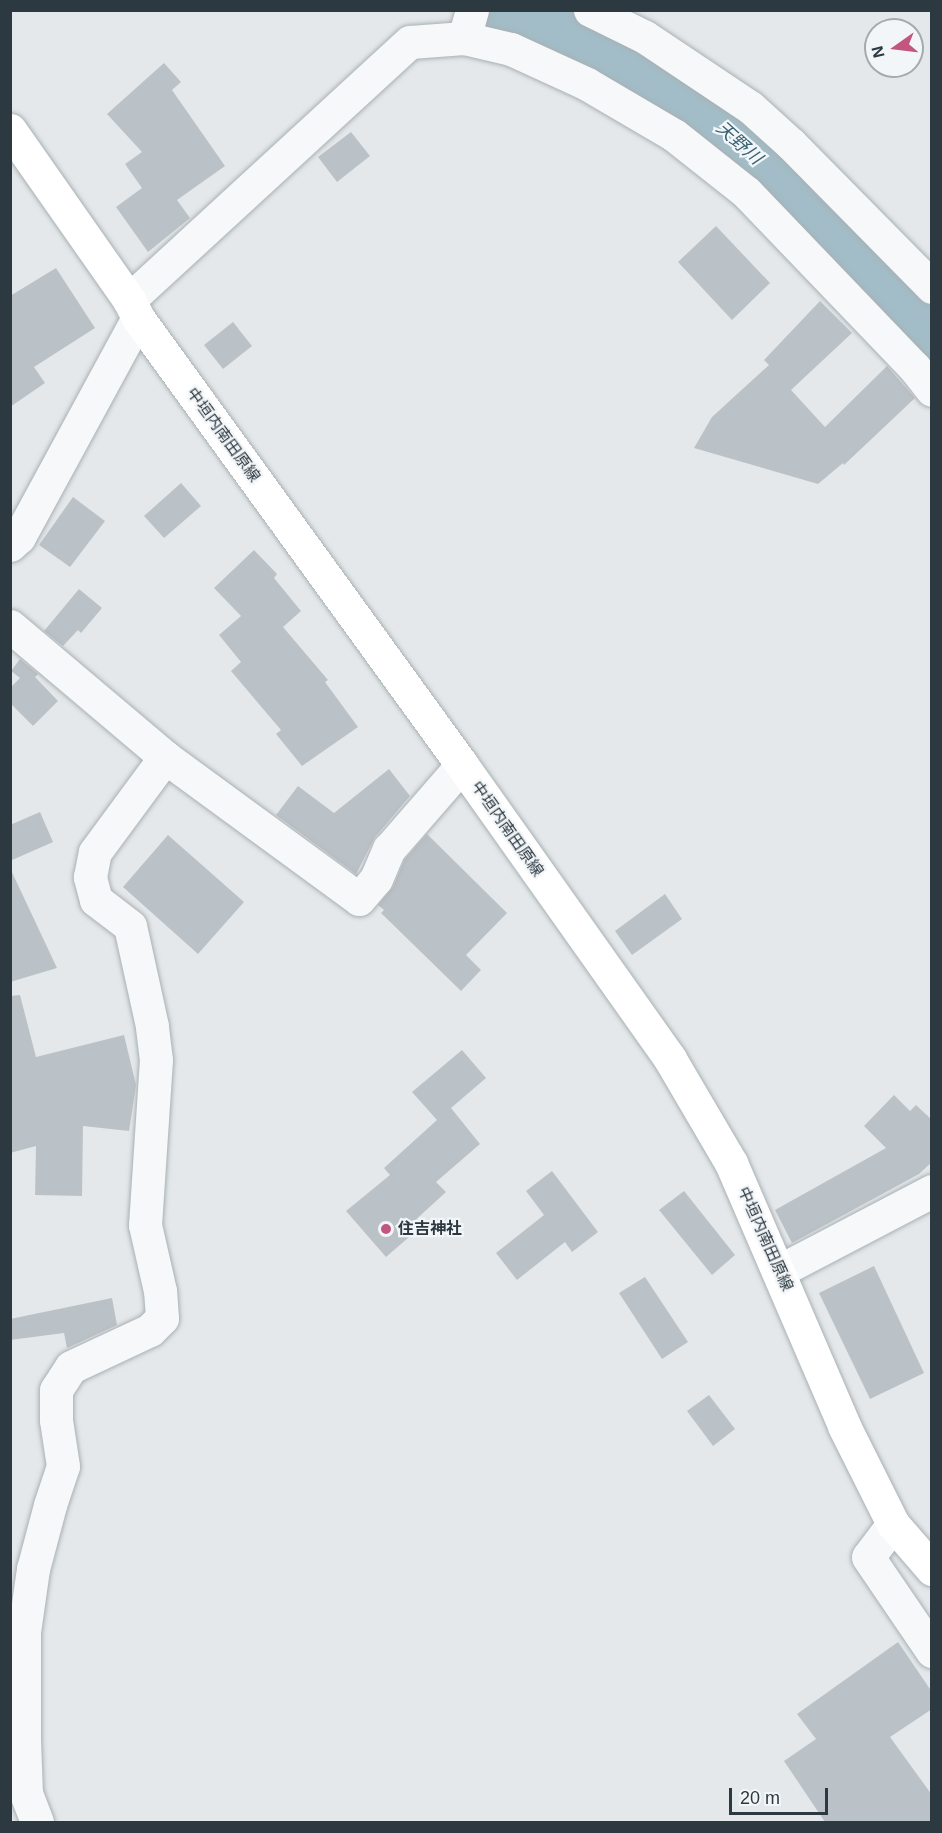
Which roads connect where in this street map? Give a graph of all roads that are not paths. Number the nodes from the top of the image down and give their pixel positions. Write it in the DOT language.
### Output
graph roads {
  1 [pos="590,10"];
  2 [pos="468,24"];
  3 [pos="10,130"];
  4 [pos="932,287"];
  5 [pos="134,309"];
  6 [pos="932,390"];
  7 [pos="10,545"];
  8 [pos="10,626"];
  9 [pos="165,757"];
  10 [pos="462,765"];
  11 [pos="932,1191"];
  12 [pos="779,1271"];
  13 [pos="893,1524"];
  14 [pos="932,1569"];
  15 [pos="932,1651"];
  16 [pos="37,1822"];
  1 -- 4 [label="street"];
  2 -- 5 [label="street"];
  2 -- 6 [label="street"];
  3 -- 5 [label="main road, 中垣内南田原線"];
  5 -- 7 [label="street"];
  5 -- 10 [label="main road, 中垣内南田原線"];
  8 -- 9 [label="street"];
  9 -- 10 [label="street"];
  9 -- 16 [label="street"];
  10 -- 12 [label="main road, 中垣内南田原線"];
  11 -- 12 [label="street"];
  12 -- 13 [label="main road, 中垣内南田原線"];
  13 -- 14 [label="main road, 中垣内南田原線"];
  13 -- 15 [label="street"];
}
